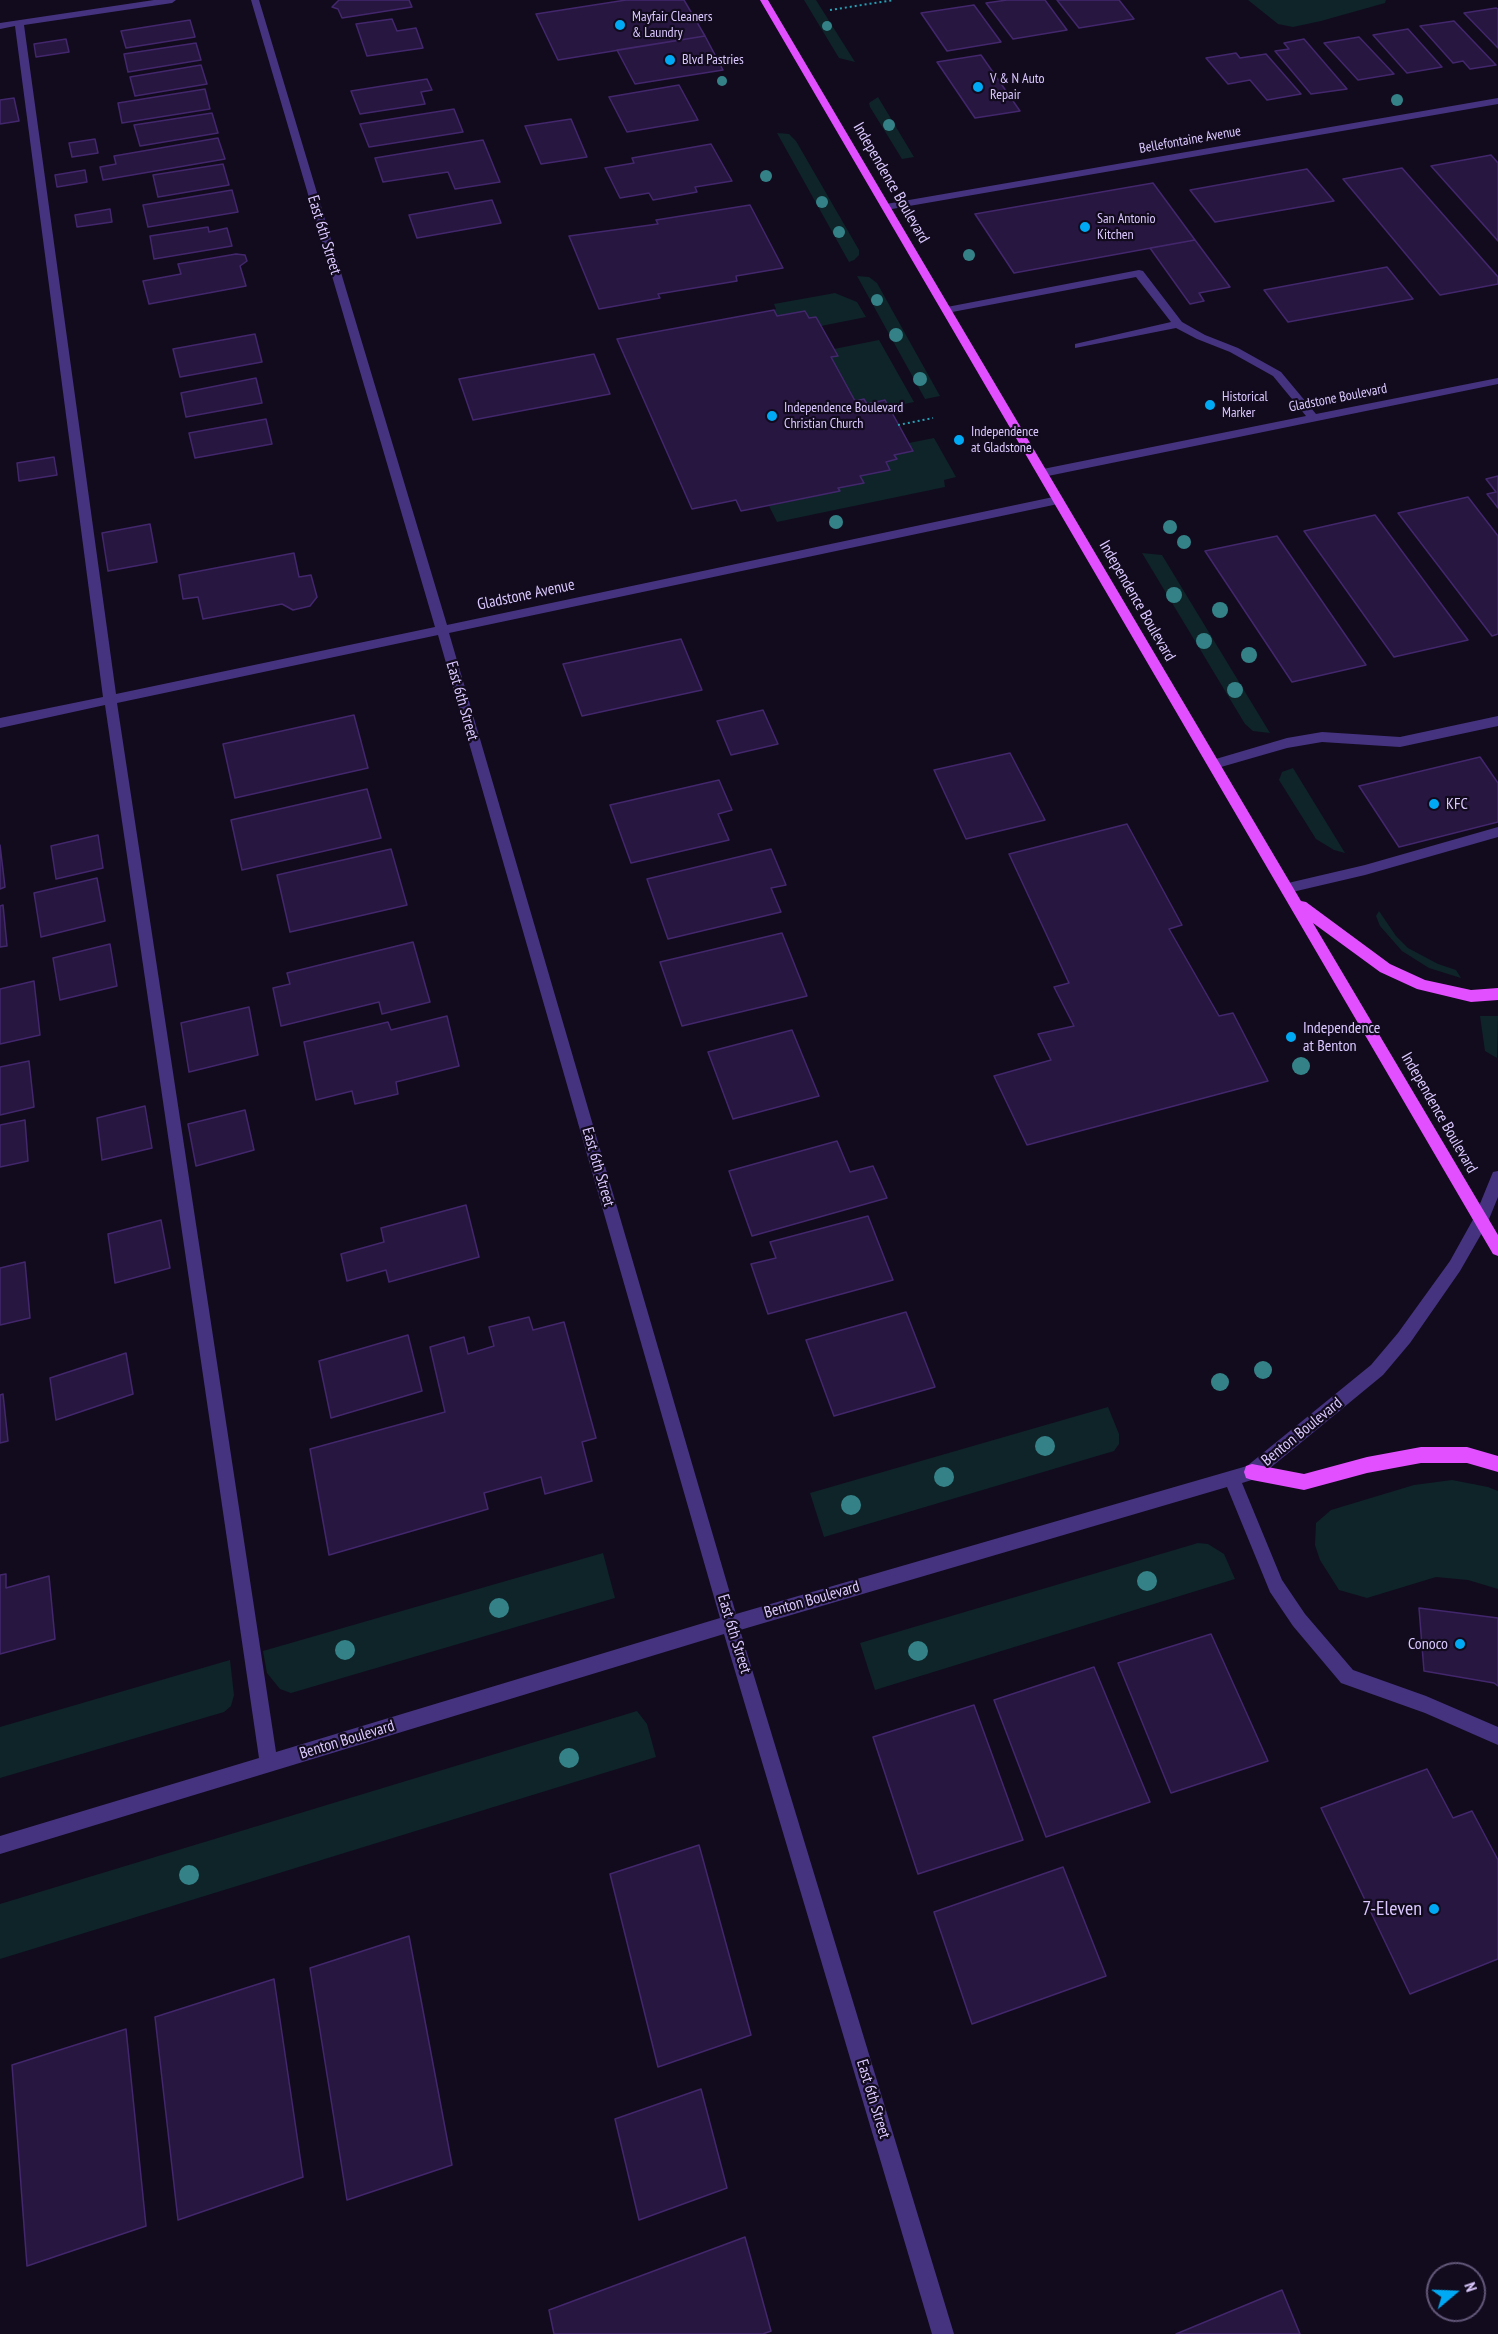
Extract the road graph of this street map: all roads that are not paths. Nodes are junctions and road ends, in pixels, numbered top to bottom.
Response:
1 (171, 0) edge
2 (255, 0) edge
3 (764, 0) edge
4 (19, 23) junction
5 (0, 26) edge
6 (1498, 101) edge
7 (886, 207) junction
8 (947, 310) junction
9 (1179, 324) junction
10 (1080, 346) dead end
11 (1498, 381) edge
12 (1313, 418) junction
13 (1043, 473) junction
14 (1058, 500) junction
15 (442, 629) junction
16 (110, 700) junction
17 (1498, 721) edge
18 (0, 723) edge
19 (1214, 764) junction
20 (1498, 832) edge
21 (1288, 888) junction
22 (1296, 903) junction
23 (1498, 994) edge
24 (1498, 1177) edge
25 (1482, 1220) junction
26 (1498, 1249) edge
27 (1498, 1464) edge
28 (1252, 1472) junction
29 (1232, 1478) junction
30 (730, 1624) junction
31 (1498, 1736) edge
32 (269, 1764) junction
33 (0, 1845) edge
34 (943, 2334) edge

1 - 4 street
2 - 15 street, East 6th Street
3 - 7 main road, Independence Boulevard
4 - 5 street
4 - 16 street
6 - 7 street, Bellefontaine Avenue
7 - 8 main road, Independence Boulevard
8 - 9 street
8 - 13 main road, Independence Boulevard
9 - 10 street
9 - 12 street
11 - 12 street, Gladstone Boulevard
12 - 13 street, Gladstone Boulevard
13 - 14 main road, Independence Boulevard
14 - 15 street, Gladstone Avenue
14 - 19 main road, Independence Boulevard
15 - 16 street, Gladstone Avenue
15 - 30 street, East 6th Street
16 - 18 street, Gladstone Avenue
16 - 32 street
17 - 19 street
19 - 21 main road, Independence Boulevard
20 - 21 street
21 - 22 main road, Independence Boulevard
22 - 23 main road
22 - 25 main road, Independence Boulevard
24 - 25 street, Benton Boulevard
25 - 26 main road, Independence Boulevard
25 - 28 street, Benton Boulevard
27 - 28 main road
28 - 29 street, Benton Boulevard
29 - 30 street, Benton Boulevard
29 - 31 street
30 - 32 street, Benton Boulevard
30 - 34 street, East 6th Street
32 - 33 street, Benton Boulevard

